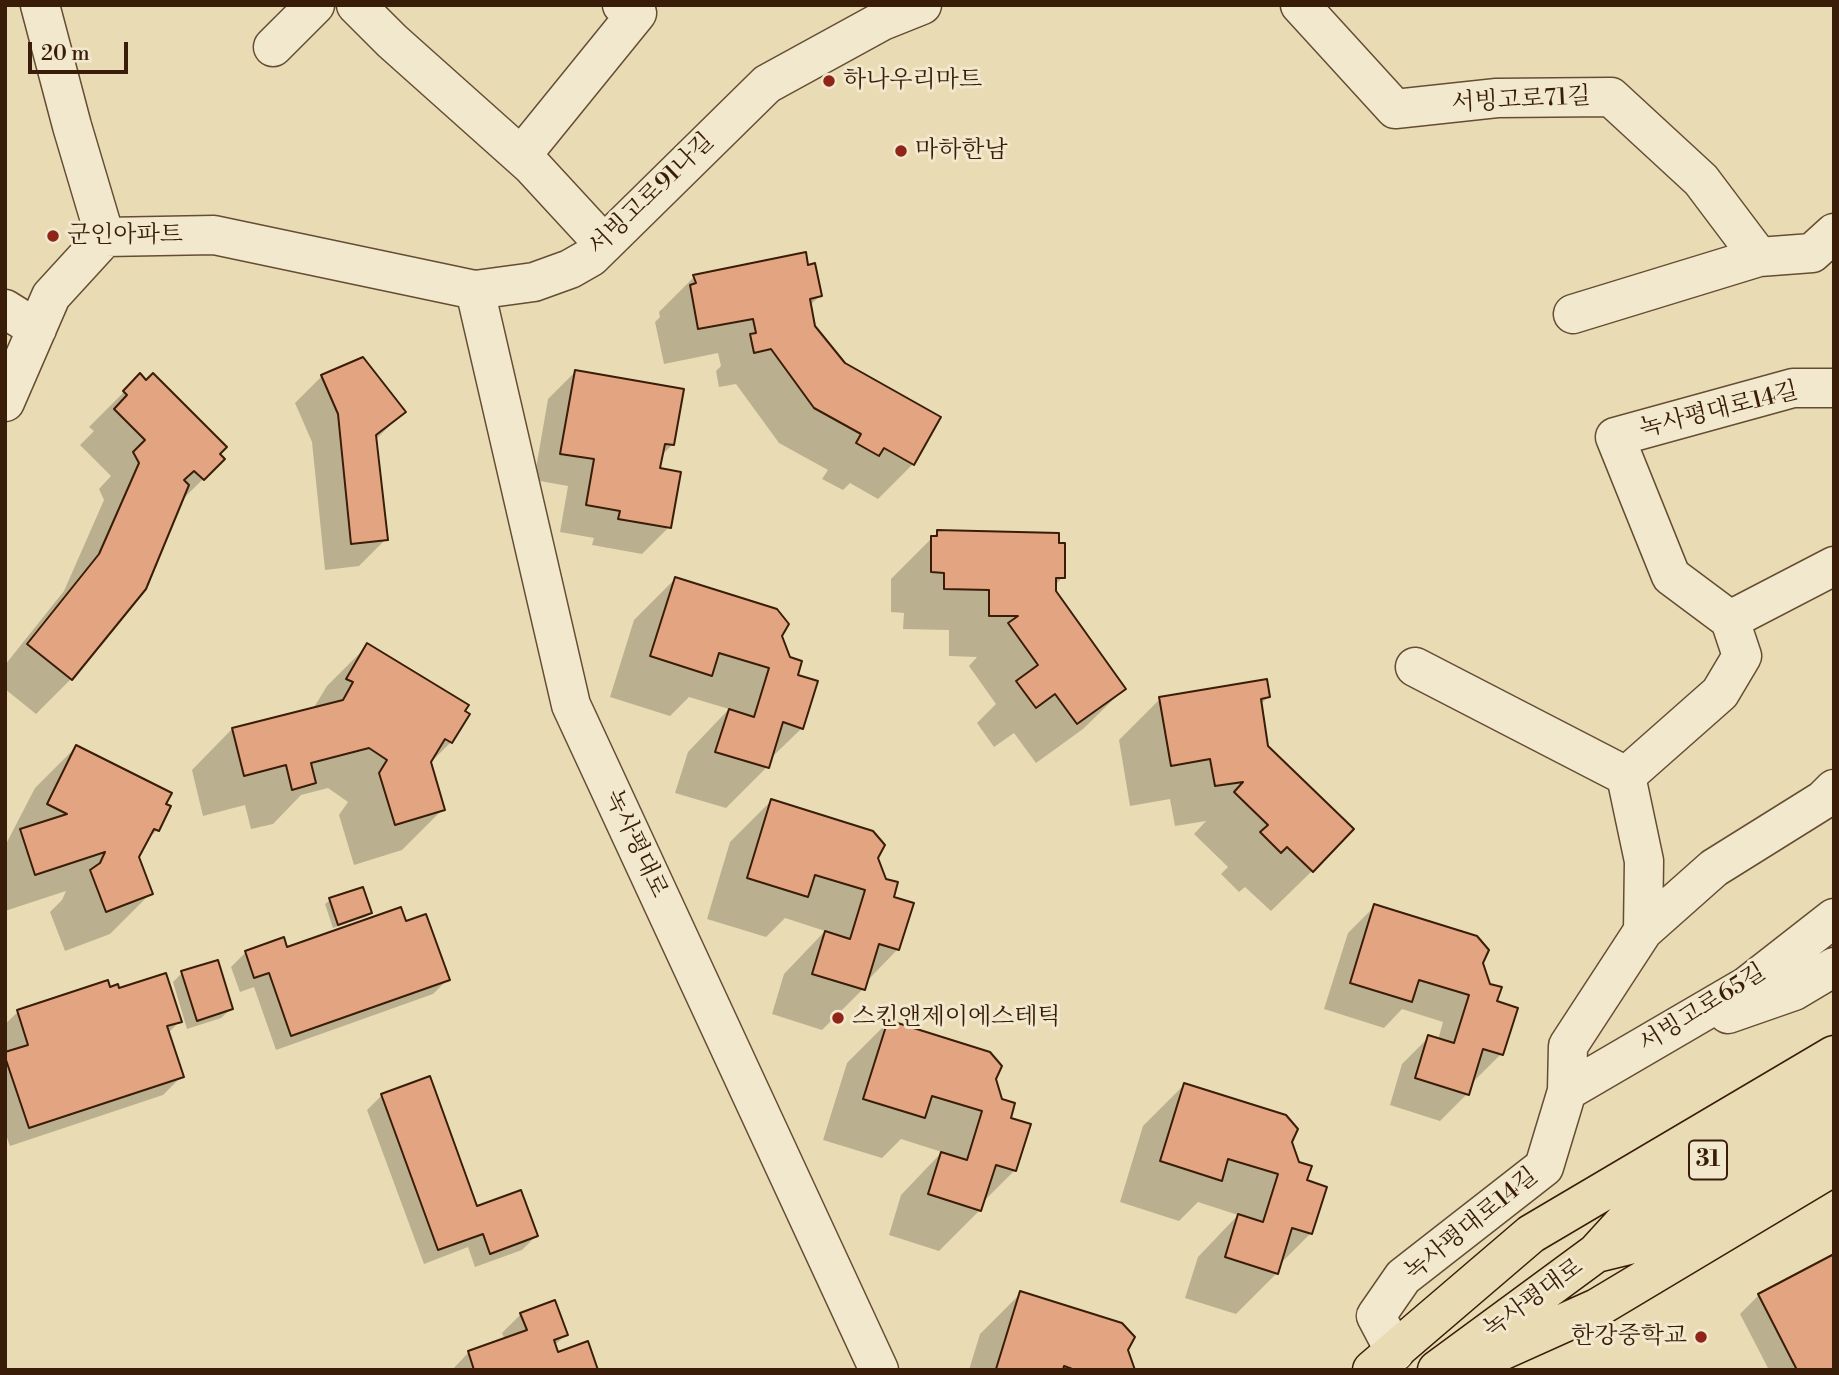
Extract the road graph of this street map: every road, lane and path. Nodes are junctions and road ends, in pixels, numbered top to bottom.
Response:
1 (40, 5) edge
2 (315, 5) edge
3 (356, 5) edge
4 (622, 5) edge
5 (922, 5) edge
6 (1300, 5) edge
7 (882, 13) edge
8 (273, 47) dead end
9 (521, 156) junction
10 (1834, 233) edge
11 (105, 237) junction
12 (603, 243) junction
13 (1759, 257) junction
14 (475, 290) junction
15 (5, 309) edge
16 (1573, 314) dead end
17 (37, 328) junction
18 (1834, 388) edge
19 (5, 402) edge
20 (1834, 566) edge
21 (1730, 620) junction
22 (1415, 667) dead end
23 (1626, 776) junction
24 (1834, 789) edge
25 (1834, 919) edge
26 (1643, 932) junction
27 (1834, 967) edge
28 (1834, 1055) edge
29 (1834, 1086) edge
30 (1574, 1087) junction
31 (1834, 1125) edge
32 (1834, 1166) edge
33 (1596, 1253) junction
34 (1383, 1361) edge
35 (879, 1370) edge
36 (1437, 1370) edge
37 (1459, 1370) edge

1 - 11 street
2 - 8 street
3 - 9 street
4 - 9 street
5 - 7 street, 서빙고로91나길
6 - 13 street, 서빙고로71길
7 - 12 street, 서빙고로91나길
9 - 12 street
10 - 13 street
11 - 14 street, 서빙고로91나길
11 - 17 street
12 - 14 street, 서빙고로91나길
13 - 16 street
14 - 35 street, 녹사평대로
15 - 17 street
17 - 19 street
18 - 21 street, 녹사평대로14길
20 - 21 street
21 - 23 street
22 - 23 street
23 - 26 street
24 - 26 street, 녹사평대로14길
25 - 30 street, 서빙고로65길
26 - 30 street, 녹사평대로14길
27 - 30 street
28 - 34 main road
29 - 33 main road, 녹사평대로 / 31
30 - 34 street, 녹사평대로14길
31 - 33 main road, 녹사평대로 / 31
32 - 37 main road
33 - 36 main road, 녹사평대로 / 31

